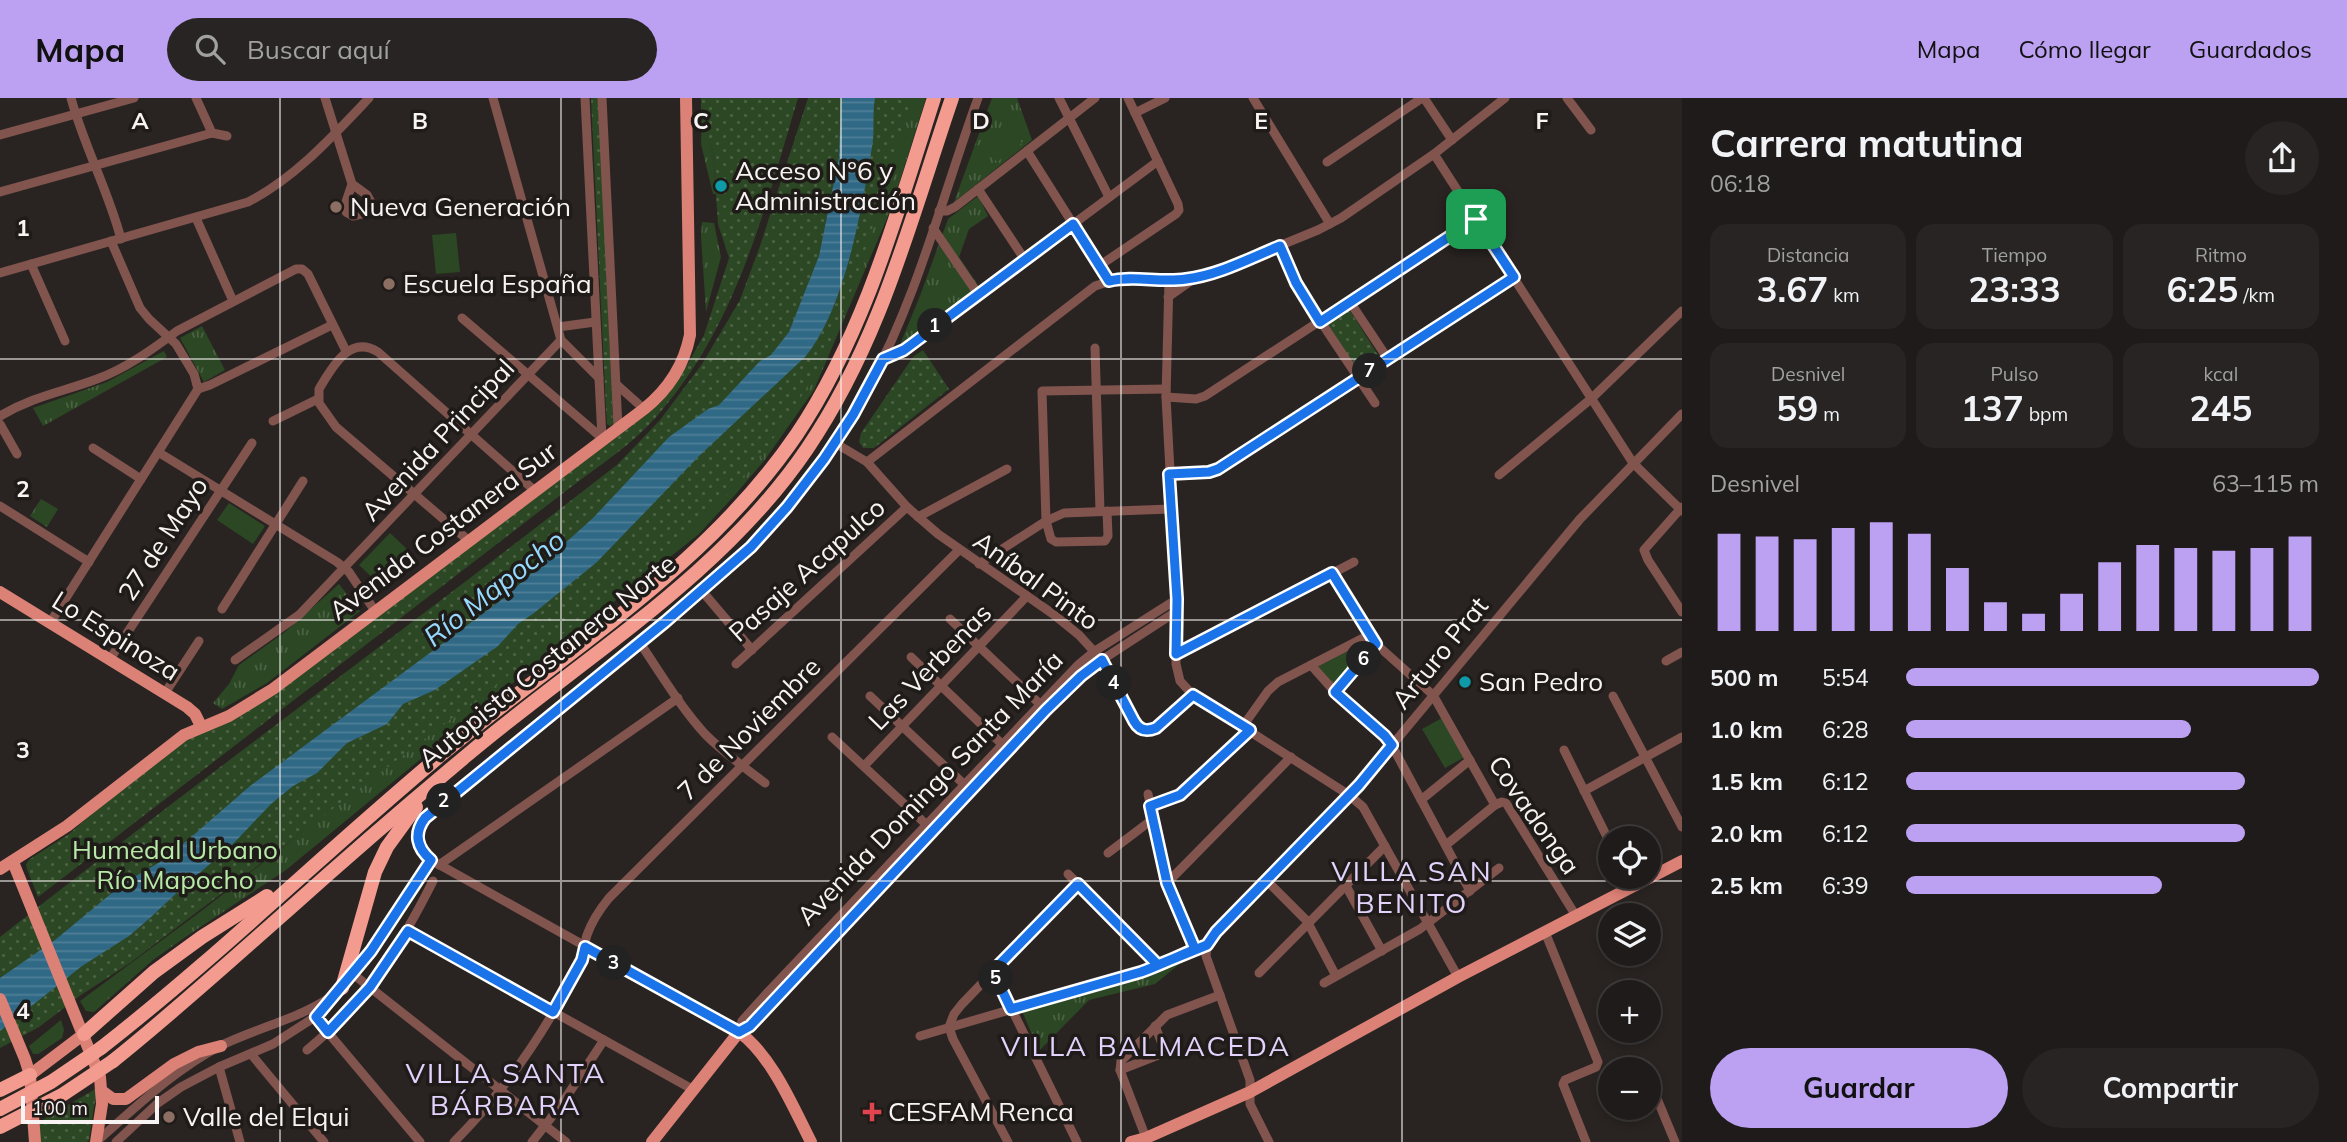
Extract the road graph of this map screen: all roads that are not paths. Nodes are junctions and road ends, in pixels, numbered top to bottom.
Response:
1 (71, 98) edge
2 (134, 98) edge
3 (196, 98) edge
4 (325, 98) edge
5 (369, 98) edge
6 (493, 98) edge
7 (585, 98) edge
8 (602, 98) edge
9 (686, 98) edge
10 (934, 98) edge
11 (952, 98) edge
12 (978, 98) edge
13 (1059, 98) edge
14 (1095, 98) edge
15 (1128, 98) edge
16 (1166, 98) edge
17 (1253, 98) edge
18 (1423, 98) edge
19 (1505, 98) edge
20 (1567, 98) edge
21 (1135, 113) junction
22 (75, 114) junction
23 (1069, 118) junction
24 (1591, 130) dead end
25 (212, 133) junction
26 (336, 134) junction
27 (0, 135) edge
28 (227, 136) dead end
29 (1452, 140) junction
30 (1027, 151) junction
31 (1434, 153) junction
32 (1158, 161) junction
33 (1326, 162) dead end
34 (96, 165) junction
35 (352, 184) dead end
36 (978, 189) junction
37 (0, 191) edge
38 (1109, 197) junction
39 (939, 211) junction
40 (196, 218) junction
41 (1476, 219) junction
42 (1073, 224) junction
43 (1330, 224) junction
44 (933, 228) junction
45 (116, 240) junction
46 (1280, 246) junction
47 (1025, 260) junction
48 (31, 264) junction
49 (1099, 266) junction
50 (0, 273) edge
51 (1514, 277) junction
52 (1196, 278) junction
53 (1169, 280) junction
54 (1109, 281) junction
55 (978, 294) junction
56 (1168, 297) junction
57 (233, 301) junction
58 (1350, 302) junction
59 (1682, 311) edge
60 (462, 318) dead end
61 (595, 322) junction
62 (1320, 322) junction
63 (332, 325) junction
64 (558, 327) junction
65 (170, 337) junction
66 (561, 340) junction
67 (65, 341) dead end
68 (1095, 348) dead end
69 (346, 351) junction
70 (883, 359) junction
71 (1388, 359) junction
72 (528, 375) junction
73 (599, 378) junction
74 (1358, 378) junction
75 (616, 384) junction
76 (198, 388) junction
77 (1097, 390) junction
78 (1166, 393) junction
79 (1591, 398) junction
80 (318, 399) junction
81 (1375, 403) dead end
82 (644, 409) junction
83 (1682, 414) edge
84 (0, 416) edge
85 (273, 421) dead end
86 (0, 424) edge
87 (618, 428) junction
88 (470, 435) junction
89 (602, 438) junction
90 (252, 443) dead end
91 (835, 443) junction
92 (93, 448) dead end
93 (158, 452) junction
94 (17, 454) dead end
95 (867, 462) junction
96 (1633, 463) junction
97 (1007, 469) dead end
98 (1169, 474) junction
99 (1499, 475) dead end
100 (141, 479) junction
101 (303, 481) dead end
102 (220, 490) junction
103 (534, 490) junction
104 (414, 494) junction
105 (0, 506) edge
106 (907, 507) junction
107 (1170, 509) junction
108 (1681, 509) edge
109 (1104, 511) junction
110 (918, 517) junction
111 (1046, 521) junction
112 (276, 524) junction
113 (468, 540) junction
114 (959, 550) junction
115 (89, 562) junction
116 (1354, 562) dead end
117 (979, 564) junction
118 (345, 569) junction
119 (1332, 573) junction
120 (702, 591) junction
121 (0, 592) edge
122 (1027, 596) junction
123 (1177, 599) junction
124 (222, 609) dead end
125 (375, 611) junction
126 (1177, 611) junction
127 (1682, 612) edge
128 (950, 619) dead end
129 (50, 623) junction
130 (1369, 635) junction
131 (199, 641) dead end
132 (640, 643) junction
133 (1376, 644) junction
134 (979, 646) junction
135 (752, 650) junction
136 (1095, 651) junction
137 (1682, 652) edge
138 (1176, 654) junction
139 (911, 657) dead end
140 (110, 659) junction
141 (235, 660) dead end
142 (1102, 660) junction
143 (1666, 661) dead end
144 (736, 664) dead end
145 (1311, 665) junction
146 (941, 686) junction
147 (1335, 692) junction
148 (165, 694) junction
149 (1193, 695) junction
150 (1433, 695) junction
151 (870, 696) dead end
152 (1613, 696) dead end
153 (678, 698) junction
154 (1043, 707) junction
155 (201, 726) junction
156 (902, 726) junction
157 (1247, 728) junction
158 (832, 737) dead end
159 (1682, 737) edge
160 (1392, 745) junction
161 (1005, 747) junction
162 (1563, 750) dead end
163 (1291, 757) junction
164 (1646, 757) junction
165 (1470, 760) junction
166 (742, 766) junction
167 (864, 766) junction
168 (447, 772) junction
169 (765, 783) dead end
170 (967, 787) junction
171 (1584, 792) junction
172 (1148, 794) dead end
173 (1349, 795) junction
174 (1421, 800) junction
175 (1495, 805) junction
176 (1150, 806) junction
177 (1153, 819) junction
178 (1601, 826) edge
179 (930, 827) junction
180 (1682, 827) edge
181 (1446, 845) junction
182 (1385, 846) junction
183 (1108, 853) dead end
184 (1682, 861) edge
185 (13, 862) junction
186 (435, 862) junction
187 (312, 866) junction
188 (1499, 868) dead end
189 (0, 869) edge
190 (1661, 869) edge
191 (1068, 874) dead end
192 (433, 881) dead end
193 (1267, 881) junction
194 (1167, 883) junction
195 (1078, 884) junction
196 (1346, 886) junction
197 (1618, 889) edge
198 (1470, 891) junction
199 (1576, 916) junction
200 (1309, 923) junction
201 (1428, 923) junction
202 (408, 931) junction
203 (1545, 932) junction
204 (1207, 945) junction
205 (585, 947) junction
206 (1195, 949) junction
207 (1381, 951) junction
208 (1158, 965) junction
209 (993, 971) junction
210 (1259, 973) dead end
211 (353, 974) junction
212 (1336, 976) junction
213 (1458, 977) junction
214 (1324, 982) dead end
215 (370, 987) junction
216 (340, 989) junction
217 (1220, 995) junction
218 (0, 999) edge
219 (1011, 1009) junction
220 (553, 1012) junction
221 (316, 1017) junction
222 (1155, 1026) junction
223 (81, 1027) junction
224 (949, 1027) junction
225 (328, 1032) junction
226 (739, 1032) junction
227 (920, 1036) dead end
228 (604, 1040) junction
229 (221, 1046) junction
230 (307, 1050) dead end
231 (251, 1054) junction
232 (219, 1067) junction
233 (1121, 1070) junction
234 (30, 1075) junction
235 (692, 1089) junction
236 (0, 1090) edge
237 (102, 1091) junction
238 (501, 1091) junction
239 (1250, 1092) junction
240 (1661, 1108) edge
241 (0, 1109) edge
242 (545, 1126) junction
243 (0, 1127) edge
244 (1146, 1138) junction
245 (35, 1142) edge
246 (96, 1142) edge
247 (116, 1142) edge
248 (240, 1142) edge
249 (324, 1142) edge
250 (420, 1142) edge
251 (454, 1142) edge
252 (532, 1142) edge
253 (566, 1142) edge
254 (652, 1142) edge
255 (811, 1142) edge
256 (1008, 1142) edge
257 (1077, 1142) edge
258 (1130, 1142) edge
259 (1269, 1142) edge
260 (1586, 1142) edge
261 (1675, 1142) edge

1 - 22 street
2 - 22 street
3 - 25 street
4 - 26 street
5 - 26 street
6 - 64 street
7 - 61 street
8 - 75 street
9 - 82 main road, Avenida Costanera Sur
10 - 187 highway, Autopista Costanera Norte
11 - 168 highway, Autopista Costanera Norte
12 - 39 street
13 - 23 street
14 - 23 street
15 - 21 street
16 - 21 street
17 - 43 street
18 - 29 street
18 - 33 street
19 - 29 street
20 - 24 street
21 - 32 street
22 - 27 street
22 - 34 street
23 - 30 street
23 - 38 street
25 - 28 street
25 - 34 street
26 - 35 street
26 - 40 street
29 - 31 street
30 - 36 street
30 - 42 street
31 - 41 street
31 - 43 street
32 - 38 street
32 - 49 street
34 - 37 street
34 - 45 street
36 - 39 street
36 - 47 street
38 - 42 street
39 - 44 street
40 - 45 street
40 - 57 street
41 - 51 street
41 - 58 street
42 - 47 street
42 - 49 street
43 - 46 street
44 - 55 street
44 - 70 street
45 - 48 street
45 - 65 street
46 - 52 street
46 - 62 street
47 - 55 street
48 - 50 street
48 - 67 street
49 - 54 street
51 - 71 street
51 - 79 street
52 - 53 street
52 - 56 street
53 - 54 street
53 - 56 street
54 - 95 street
55 - 70 street
56 - 78 street
57 - 63 street
57 - 65 street
58 - 62 street
58 - 71 street
59 - 79 street
60 - 72 street
61 - 64 street
61 - 73 street
62 - 74 street
62 - 78 street
63 - 69 street
63 - 76 street
64 - 66 street
65 - 76 street
65 - 84 street
66 - 72 street, Avenida Principal
66 - 73 street
68 - 77 street
69 - 80 street
69 - 88 street
70 - 91 street
71 - 74 street
72 - 88 street, Avenida Principal
72 - 89 street
73 - 89 street
74 - 81 street
74 - 98 street
75 - 82 street
75 - 87 street
76 - 93 street
77 - 78 street
77 - 109 street
77 - 111 street
78 - 98 street
79 - 96 street
79 - 99 street
80 - 85 street
80 - 104 street
82 - 87 main road, Avenida Costanera Sur
83 - 96 street, Arturo Prat
86 - 94 street
87 - 89 main road, Avenida Costanera Sur
88 - 103 street
88 - 104 street, Avenida Principal
89 - 103 main road, Avenida Costanera Sur
90 - 102 street, 27 de Mayo
91 - 95 street, Aníbal Pinto
91 - 120 street
92 - 100 street
93 - 100 street
93 - 102 street
95 - 106 street, Aníbal Pinto
96 - 108 street
96 - 150 street, Arturo Prat
97 - 110 street
98 - 107 street
100 - 115 street
101 - 112 street
102 - 112 street
102 - 140 street, 27 de Mayo
103 - 113 main road, Avenida Costanera Sur
104 - 113 street
104 - 118 street, Avenida Principal
105 - 115 street
106 - 110 street, Aníbal Pinto
106 - 135 street, Pasaje Acapulco
107 - 109 street
107 - 123 street
108 - 127 street
109 - 111 street
109 - 111 street
110 - 114 street, Aníbal Pinto
111 - 117 street
112 - 118 street
112 - 124 street
113 - 125 main road, Avenida Costanera Sur
114 - 117 street, Aníbal Pinto
114 - 166 street, 7 de Noviembre
115 - 129 street
116 - 119 street
117 - 122 street, Aníbal Pinto
118 - 125 street
118 - 141 street, Avenida Principal
119 - 130 street, Covadonga
119 - 138 street
120 - 132 street
120 - 135 street
121 - 129 main road, Lo Espinoza
122 - 134 street, Las Verbenas
122 - 136 street, Aníbal Pinto
123 - 126 street
123 - 136 street, Avenida Domingo Santa María
125 - 155 main road, Avenida Costanera Sur
126 - 138 street
126 - 142 street, Avenida Domingo Santa María
128 - 134 street
129 - 140 main road, Lo Espinoza
130 - 133 street, Covadonga
130 - 145 street
131 - 148 street
132 - 153 street
132 - 186 street
133 - 147 street
133 - 150 street, Covadonga
134 - 146 street, Las Verbenas
134 - 154 street
135 - 144 street, Pasaje Acapulco
136 - 142 street, Aníbal Pinto
136 - 154 street, Avenida Domingo Santa María
137 - 143 street
138 - 149 street
139 - 146 street
140 - 148 main road, Lo Espinoza
142 - 149 street, Aníbal Pinto
142 - 154 street, Avenida Domingo Santa María
145 - 147 street
145 - 157 street
146 - 156 street, Las Verbenas
146 - 161 street
147 - 160 street
148 - 155 main road, Lo Espinoza
149 - 157 street
150 - 160 street, Arturo Prat
150 - 165 street, Covadonga
151 - 156 street
152 - 164 street
153 - 166 street
153 - 186 street
154 - 161 street, Avenida Domingo Santa María
155 - 185 main road, Avenida Costanera Sur
156 - 167 street, Las Verbenas
156 - 170 street
157 - 163 street
157 - 176 street
158 - 167 street
159 - 164 street
160 - 173 street, Arturo Prat
160 - 174 street
161 - 170 street, Avenida Domingo Santa María
162 - 171 street
163 - 173 street
163 - 194 street
164 - 171 street
164 - 180 street
165 - 174 street
165 - 175 street, Covadonga
166 - 169 street
166 - 205 street, 7 de Noviembre
167 - 179 street
168 - 216 highway
168 - 243 highway, Autopista Costanera Norte, bridge
170 - 179 street, Avenida Domingo Santa María
171 - 178 street
172 - 176 street
173 - 182 street
173 - 193 street, Arturo Prat
174 - 181 street
175 - 181 street
175 - 199 street, Covadonga
176 - 177 street
177 - 183 street
177 - 194 street
179 - 226 street, Avenida Domingo Santa María
181 - 198 street
182 - 196 street
182 - 201 street
184 - 190 main road
185 - 189 main road, Avenida Costanera Sur
185 - 223 main road
186 - 205 street
186 - 211 street
187 - 223 highway
187 - 241 highway, Autopista Costanera Norte, bridge
188 - 198 street
191 - 195 street
192 - 202 street
193 - 200 street
193 - 204 street, Arturo Prat
194 - 206 street
195 - 208 street
195 - 209 street
196 - 200 street
196 - 207 street
197 - 199 main road
198 - 201 street
199 - 203 main road
200 - 210 street
200 - 212 street
201 - 207 street
201 - 213 street
202 - 215 street
202 - 220 street
203 - 213 main road
203 - 260 street
204 - 206 street
204 - 217 street
205 - 220 street, 7 de Noviembre
205 - 226 street
206 - 208 street
207 - 212 street
208 - 219 street
209 - 219 street
209 - 224 street
211 - 215 street
211 - 216 street
212 - 214 street
213 - 239 main road
215 - 225 street
215 - 238 street
216 - 221 street
216 - 229 street
217 - 222 street
217 - 239 street
218 - 234 main road
219 - 224 street
219 - 257 street
220 - 228 street
220 - 238 street, 7 de Noviembre
221 - 225 street
221 - 231 street
222 - 233 street
222 - 233 street
223 - 234 main road
223 - 237 main road
224 - 227 street
224 - 256 street
225 - 230 street
225 - 250 street
226 - 235 main road, Avenida Domingo Santa María
226 - 255 main road
228 - 235 street
228 - 242 street
229 - 237 main road
229 - 246 street
231 - 232 street
231 - 249 street
232 - 247 street
232 - 248 street
233 - 244 street
234 - 236 highway
234 - 245 main road
235 - 254 main road, Avenida Domingo Santa María
237 - 246 main road
238 - 242 street
238 - 251 street, 7 de Noviembre
239 - 244 main road
239 - 259 street
240 - 261 street
242 - 252 street
242 - 253 street
244 - 258 main road

